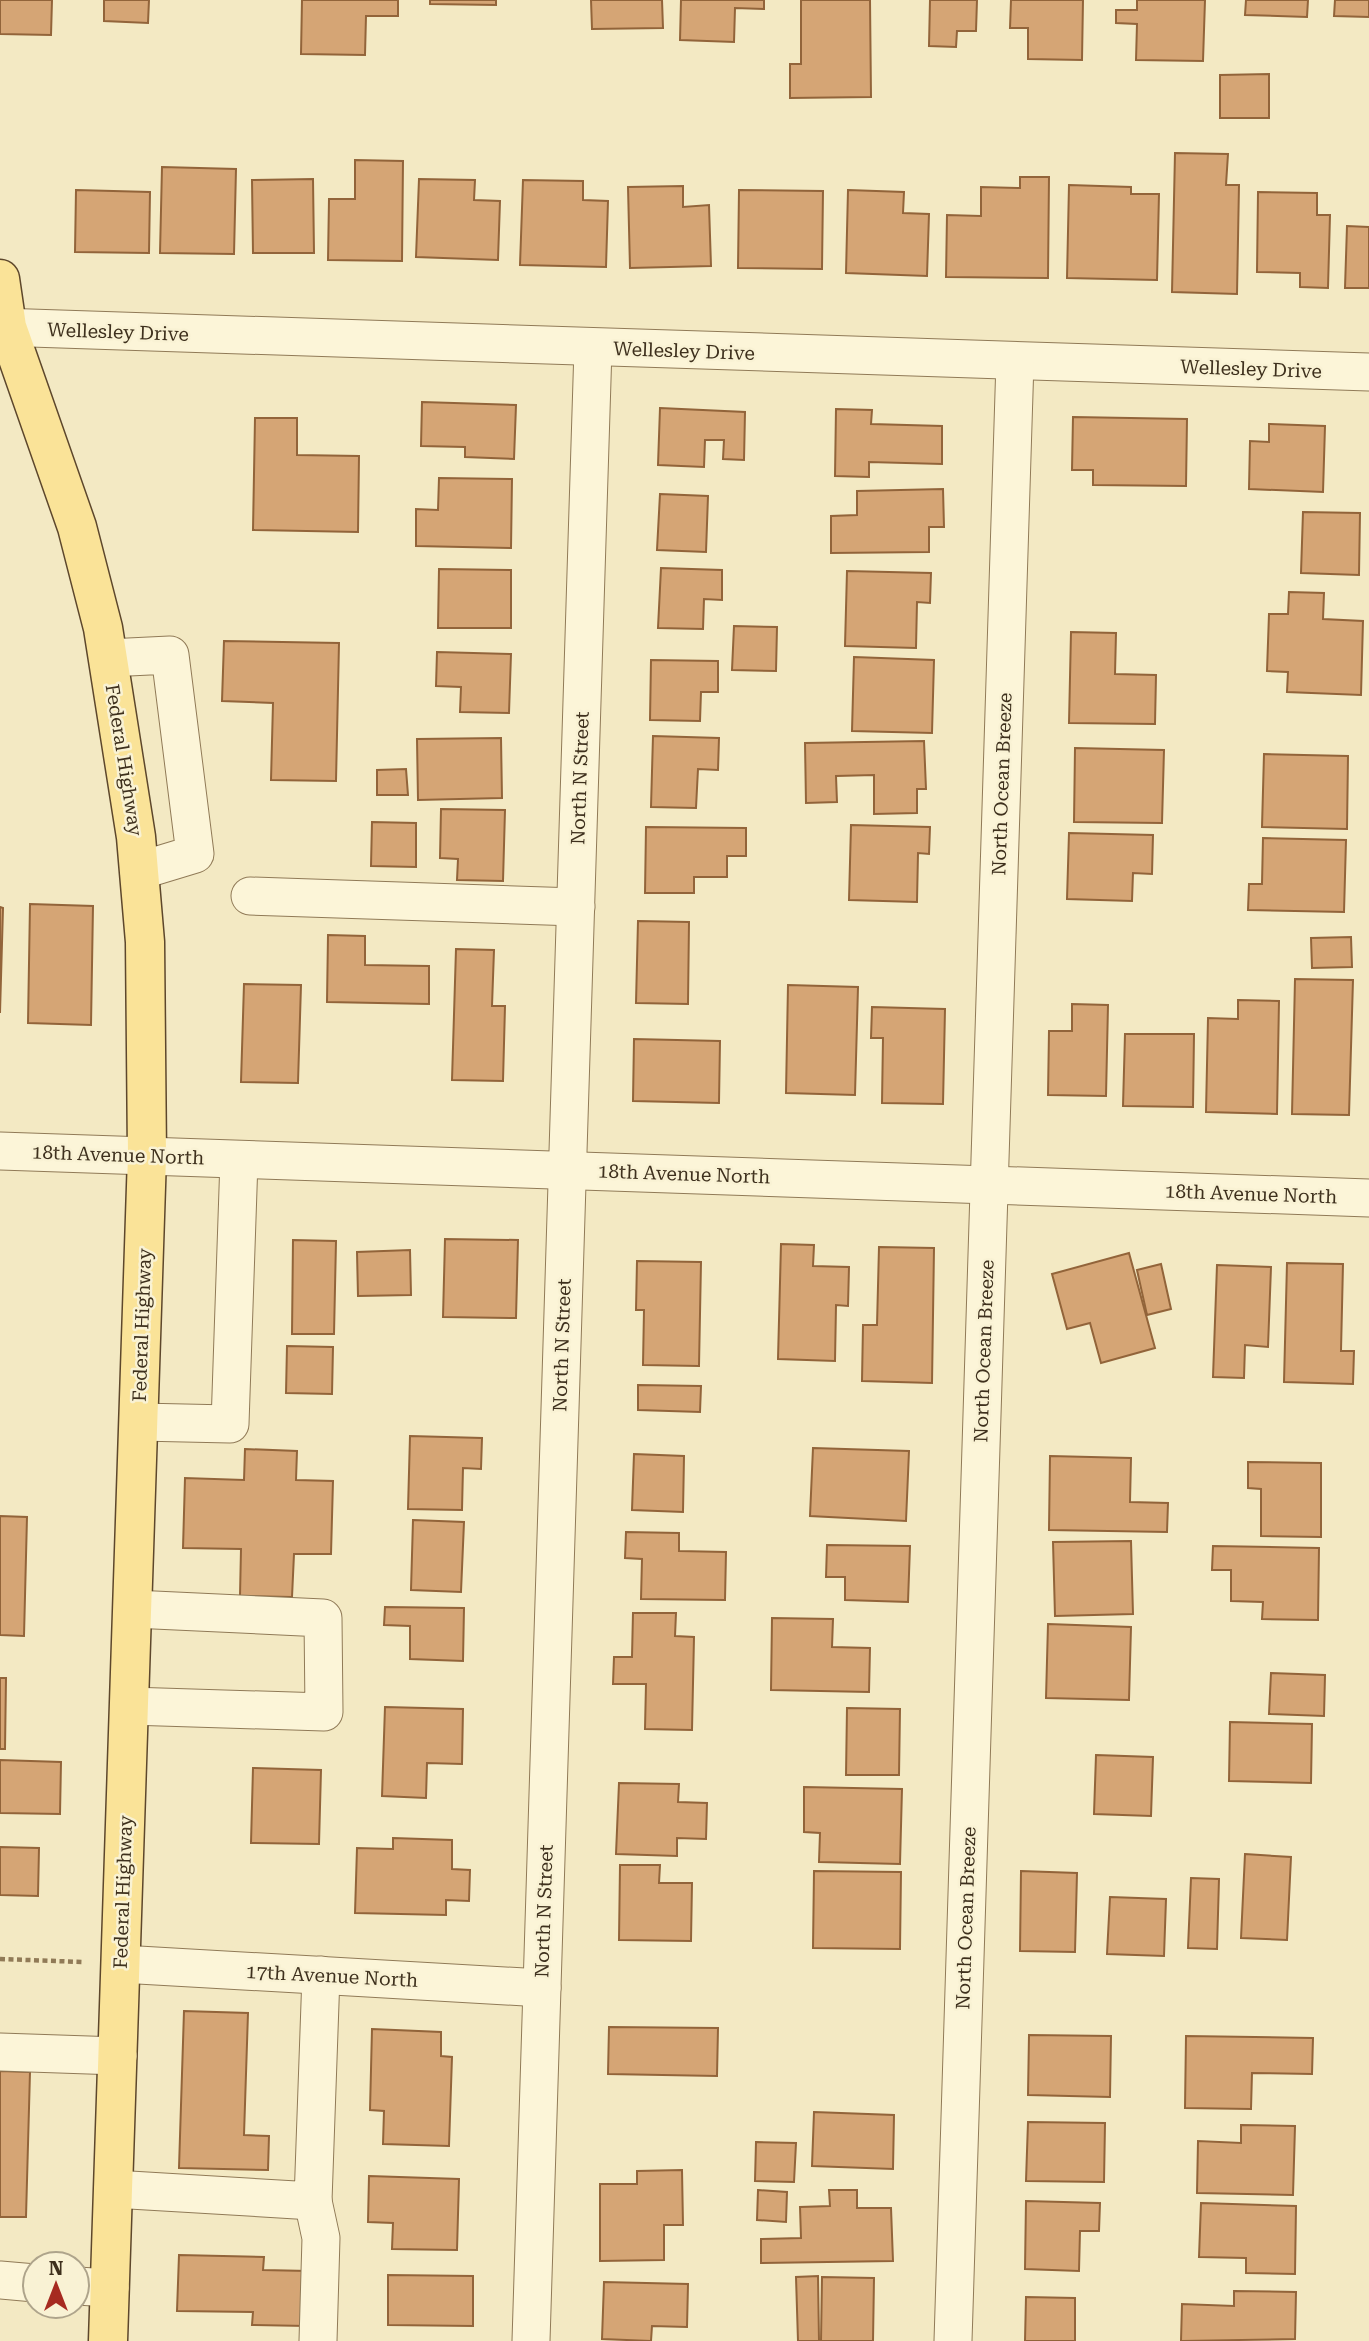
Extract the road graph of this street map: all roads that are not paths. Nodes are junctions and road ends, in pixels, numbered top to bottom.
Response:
1 (0, 279) edge
2 (3, 323) edge
3 (593, 348) junction
4 (1015, 361) junction
5 (1369, 372) edge
6 (108, 658) junction
7 (139, 871) junction
8 (250, 896) dead end
9 (576, 907) junction
10 (0, 1151) edge
11 (147, 1156) junction
12 (239, 1160) junction
13 (568, 1171) junction
14 (989, 1185) junction
15 (1369, 1198) edge
16 (139, 1422) junction
17 (133, 1609) junction
18 (129, 1706) junction
19 (121, 1964) junction
20 (321, 1975) junction
21 (542, 1988) junction
22 (0, 2052) edge
23 (118, 2056) junction
24 (113, 2189) junction
25 (313, 2201) junction
26 (0, 2280) edge
27 (21, 2282) edge
28 (94, 2287) edge
29 (108, 2341) edge
30 (318, 2341) edge
31 (531, 2341) edge
32 (953, 2341) edge

1 - 2 main road, Federal Highway
2 - 3 street, Wellesley Drive
2 - 6 main road, Federal Highway
3 - 4 street, Wellesley Drive
3 - 9 street, North N Street
4 - 5 street, Wellesley Drive
4 - 14 street, North Ocean Breeze
6 - 7 main road, Federal Highway
6 - 7 street
7 - 11 main road, Federal Highway
8 - 9 street
9 - 13 street, North N Street
10 - 11 street, 18th Avenue North
11 - 12 street, 18th Avenue North
11 - 16 main road, Federal Highway
12 - 13 street, 18th Avenue North
12 - 16 street
13 - 14 street, 18th Avenue North
13 - 21 street, North N Street
14 - 15 street, 18th Avenue North
14 - 32 street, North Ocean Breeze
16 - 17 main road, Federal Highway
17 - 18 main road, Federal Highway
17 - 18 street
18 - 19 main road, Federal Highway
19 - 20 street, 17th Avenue North
19 - 23 main road, Federal Highway
20 - 21 street, 17th Avenue North
20 - 25 street
21 - 31 street, North N Street
22 - 23 street
23 - 24 main road, Federal Highway
24 - 25 street
24 - 28 main road, Federal Highway
25 - 30 street
26 - 27 street
28 - 29 main road, Federal Highway

